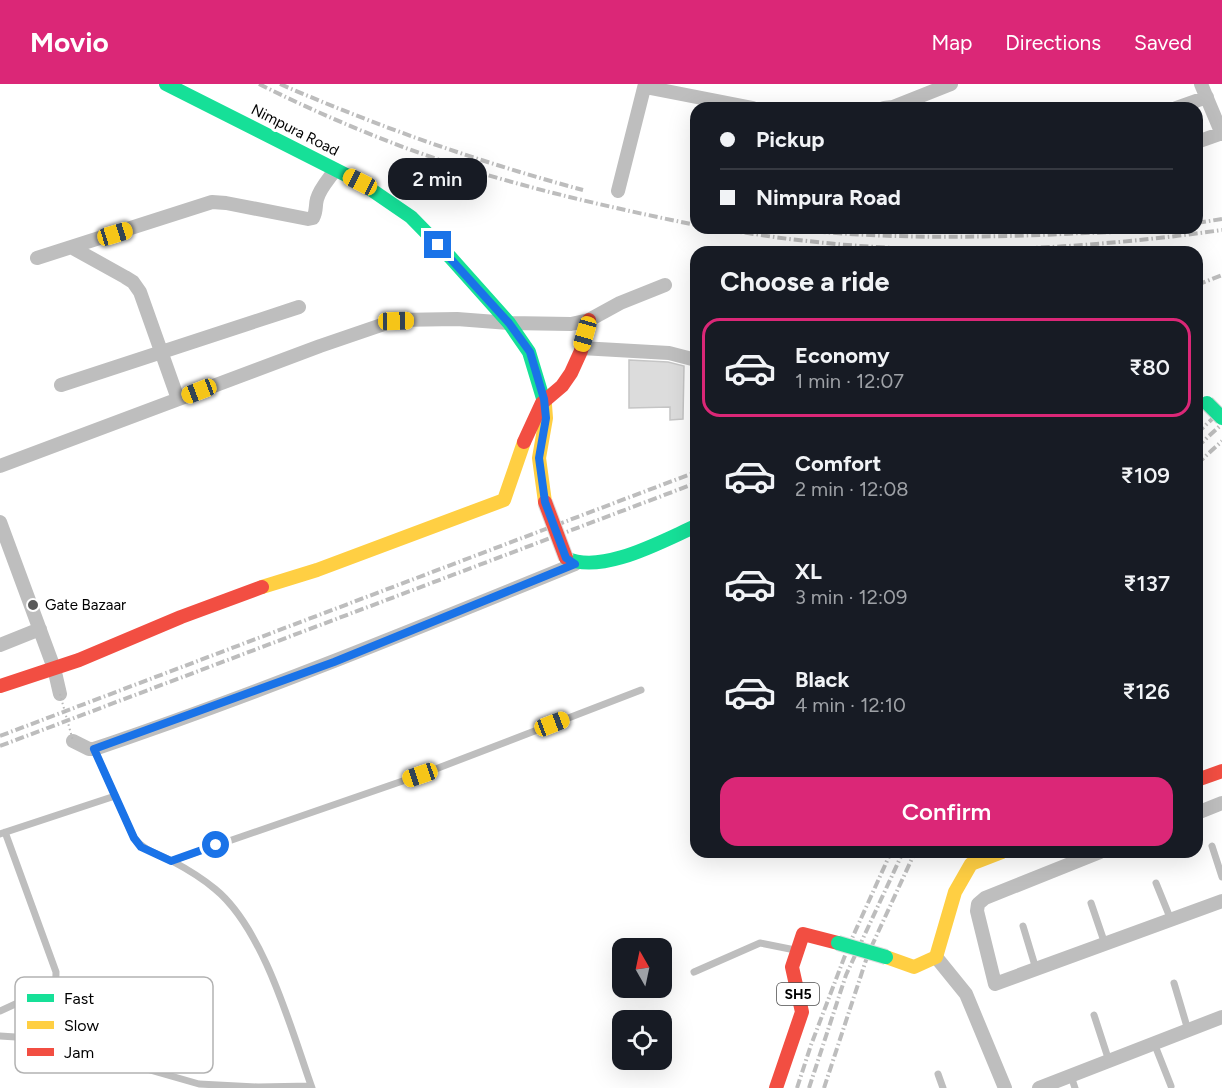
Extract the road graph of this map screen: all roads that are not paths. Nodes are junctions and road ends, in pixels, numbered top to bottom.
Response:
1 (166, 84) edge
2 (951, 84) edge
3 (645, 86) edge
4 (935, 87) edge
5 (1204, 91) edge
6 (724, 102) edge
7 (904, 102) edge
8 (1186, 102) edge
9 (1222, 134) edge
10 (1203, 140) edge
11 (335, 170) junction
12 (618, 191) dead end
13 (71, 247) junction
14 (37, 258) dead end
15 (665, 285) dead end
16 (299, 307) dead end
17 (589, 320) junction
18 (509, 323) junction
19 (581, 348) junction
20 (162, 353) junction
21 (690, 358) edge
22 (61, 385) dead end
23 (178, 399) junction
24 (544, 399) junction
25 (1203, 399) edge
26 (1222, 418) edge
27 (0, 466) edge
28 (0, 522) edge
29 (690, 528) edge
30 (5, 549) edge
31 (570, 561) junction
32 (40, 629) junction
33 (0, 645) edge
34 (54, 668) junction
35 (0, 686) edge
36 (641, 690) dead end
37 (60, 694) road end
38 (73, 741) road end
39 (94, 749) junction
40 (1222, 771) edge
41 (1203, 778) edge
42 (115, 796) junction
43 (1222, 803) edge
44 (1203, 811) edge
45 (3, 833) edge
46 (1212, 846) dead end
47 (986, 858) edge
48 (1085, 858) edge
49 (171, 861) junction
50 (1222, 877) edge
51 (1156, 884) dead end
52 (1222, 901) edge
53 (1091, 903) dead end
54 (1171, 920) junction
55 (1023, 926) dead end
56 (1105, 944) junction
57 (797, 951) junction
58 (936, 957) junction
59 (1035, 969) junction
60 (694, 972) dead end
61 (56, 977) edge
62 (1174, 983) dead end
63 (15, 1005) edge
64 (0, 1011) edge
65 (1094, 1015) dead end
66 (1222, 1017) edge
67 (1188, 1030) junction
68 (0, 1036) edge
69 (15, 1037) edge
70 (1154, 1043) junction
71 (1109, 1061) junction
72 (160, 1073) edge
73 (938, 1074) dead end
74 (1073, 1082) edge
75 (1171, 1086) dead end
76 (312, 1087) edge
77 (776, 1088) edge
78 (943, 1088) edge
79 (1005, 1088) edge
80 (1039, 1088) edge

1 - 11 main road, Nimpura Road
2 - 4 street
3 - 6 street
3 - 12 street
4 - 7 street
5 - 8 street
5 - 9 street
9 - 10 street
11 - 13 street
11 - 18 main road, Nimpura Road
13 - 14 street
13 - 20 street
15 - 17 street
16 - 20 street
17 - 18 street
17 - 19 main road
18 - 23 street
18 - 24 main road, Nimpura Road
19 - 21 street
19 - 24 main road
20 - 22 street
20 - 23 street
23 - 27 street
24 - 31 main road, Nimpura Road, bridge
24 - 34 main road
25 - 26 main road, bridge
28 - 30 street
29 - 31 main road
30 - 32 street
31 - 39 street
32 - 33 street
32 - 34 street
34 - 35 main road
34 - 37 street
36 - 49 lane
38 - 39 street
39 - 42 lane
40 - 41 main road
42 - 45 lane
42 - 49 lane
43 - 44 street
45 - 61 lane
46 - 50 lane
47 - 58 main road
48 - 59 street
49 - 76 lane
51 - 54 lane
52 - 54 street
53 - 56 lane
54 - 56 street
55 - 59 lane
56 - 59 street
57 - 58 main road, bridge
57 - 60 lane
57 - 77 main road, SH5
58 - 79 street
62 - 67 lane
63 - 64 lane
65 - 71 lane
66 - 67 street
67 - 70 street
68 - 69 lane
70 - 71 street
70 - 75 lane
71 - 74 street
72 - 76 lane
73 - 78 lane
74 - 80 street

